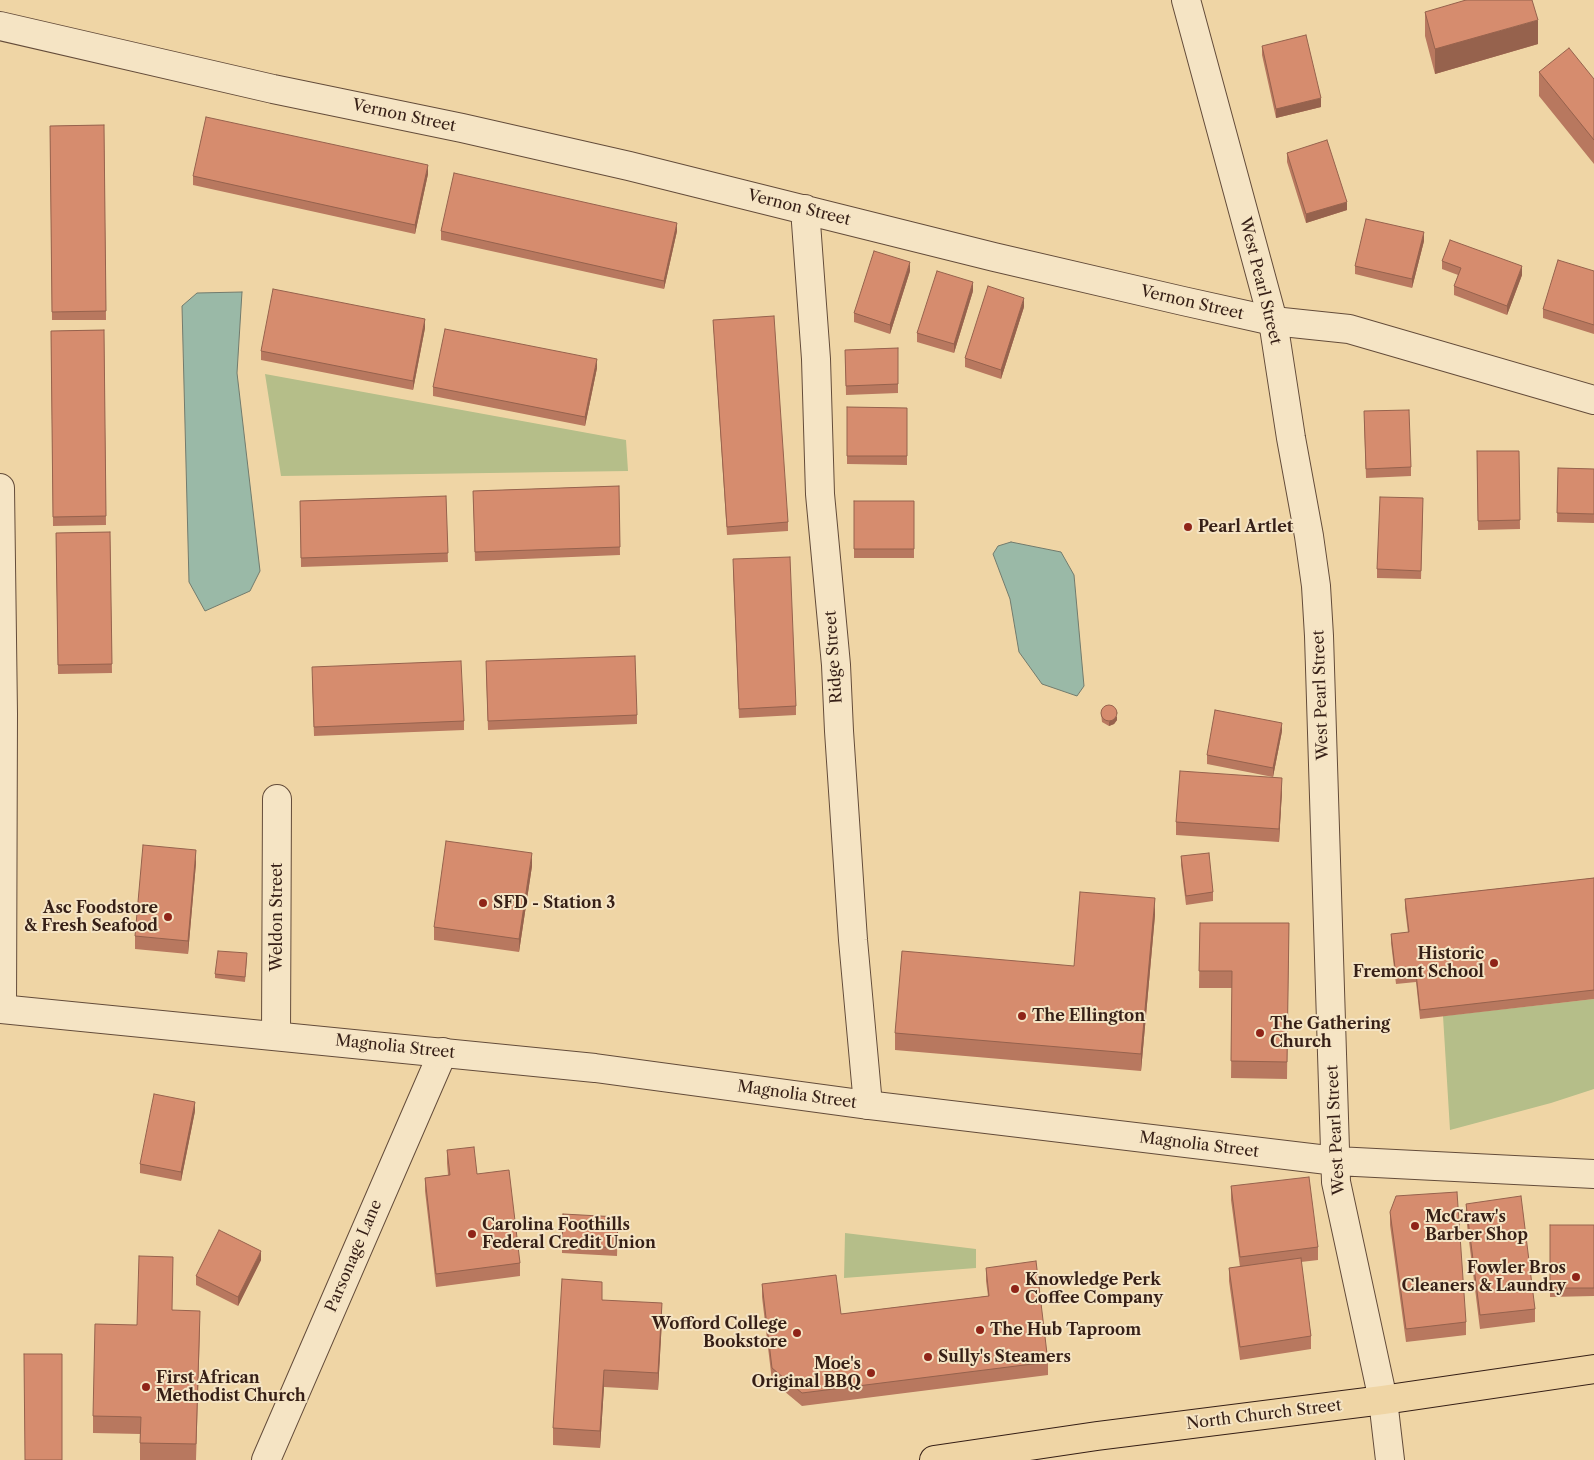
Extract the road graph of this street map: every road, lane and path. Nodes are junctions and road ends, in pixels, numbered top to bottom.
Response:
1 (1186, 0) edge
2 (0, 26) edge
3 (805, 209) junction
4 (1273, 321) junction
5 (1594, 400) edge
6 (0, 488) edge
7 (277, 799) dead end
8 (1, 1009) edge
9 (276, 1035) junction
10 (443, 1052) junction
11 (868, 1105) junction
12 (1336, 1161) junction
13 (1594, 1173) edge
14 (1594, 1369) edge
15 (1383, 1400) junction
16 (266, 1460) edge
17 (934, 1460) edge
18 (1390, 1460) edge

1 - 4 street, West Pearl Street
2 - 3 street, Vernon Street
3 - 4 street, Vernon Street
3 - 11 street, Ridge Street
4 - 5 street, Vernon Street
4 - 12 street, West Pearl Street
6 - 8 street
7 - 9 street, Weldon Street
8 - 9 street, Magnolia Street
9 - 10 street, Magnolia Street
10 - 11 street, Magnolia Street
10 - 16 street, Parsonage Lane
11 - 12 street, Magnolia Street
12 - 13 street, Magnolia Street
12 - 15 street, West Pearl Street
14 - 15 main road, North Church Street
15 - 17 main road, North Church Street
15 - 18 street, West Pearl Street

